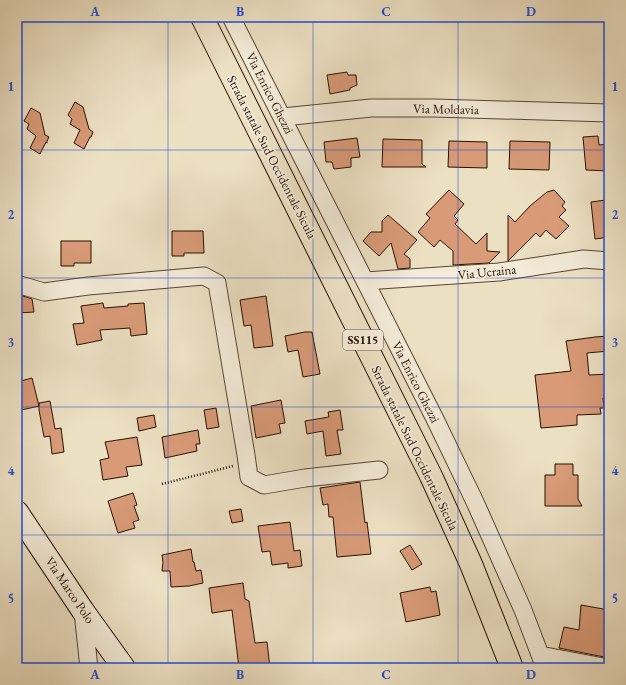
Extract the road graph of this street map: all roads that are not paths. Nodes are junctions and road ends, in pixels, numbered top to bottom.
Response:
1 (202, 17) edge
2 (231, 17) edge
3 (609, 113) edge
4 (283, 117) junction
5 (609, 261) edge
6 (365, 281) junction
7 (17, 284) edge
8 (379, 470) dead end
9 (17, 512) edge
10 (83, 611) junction
11 (542, 662) edge
12 (89, 668) edge
13 (124, 668) edge
14 (512, 668) edge
15 (608, 668) edge

1 - 14 main road, Strada statale Sud Occidentale Sicula / SS115
2 - 4 street, Via Enrico Ghezzi
3 - 4 street, Via Moldavia
4 - 6 street, Via Enrico Ghezzi
5 - 6 street, Via Ucraina
6 - 11 street, Via Enrico Ghezzi
7 - 8 street
9 - 10 street, Via Marco Polo
10 - 12 street
10 - 13 street, Via Marco Polo
11 - 15 street

